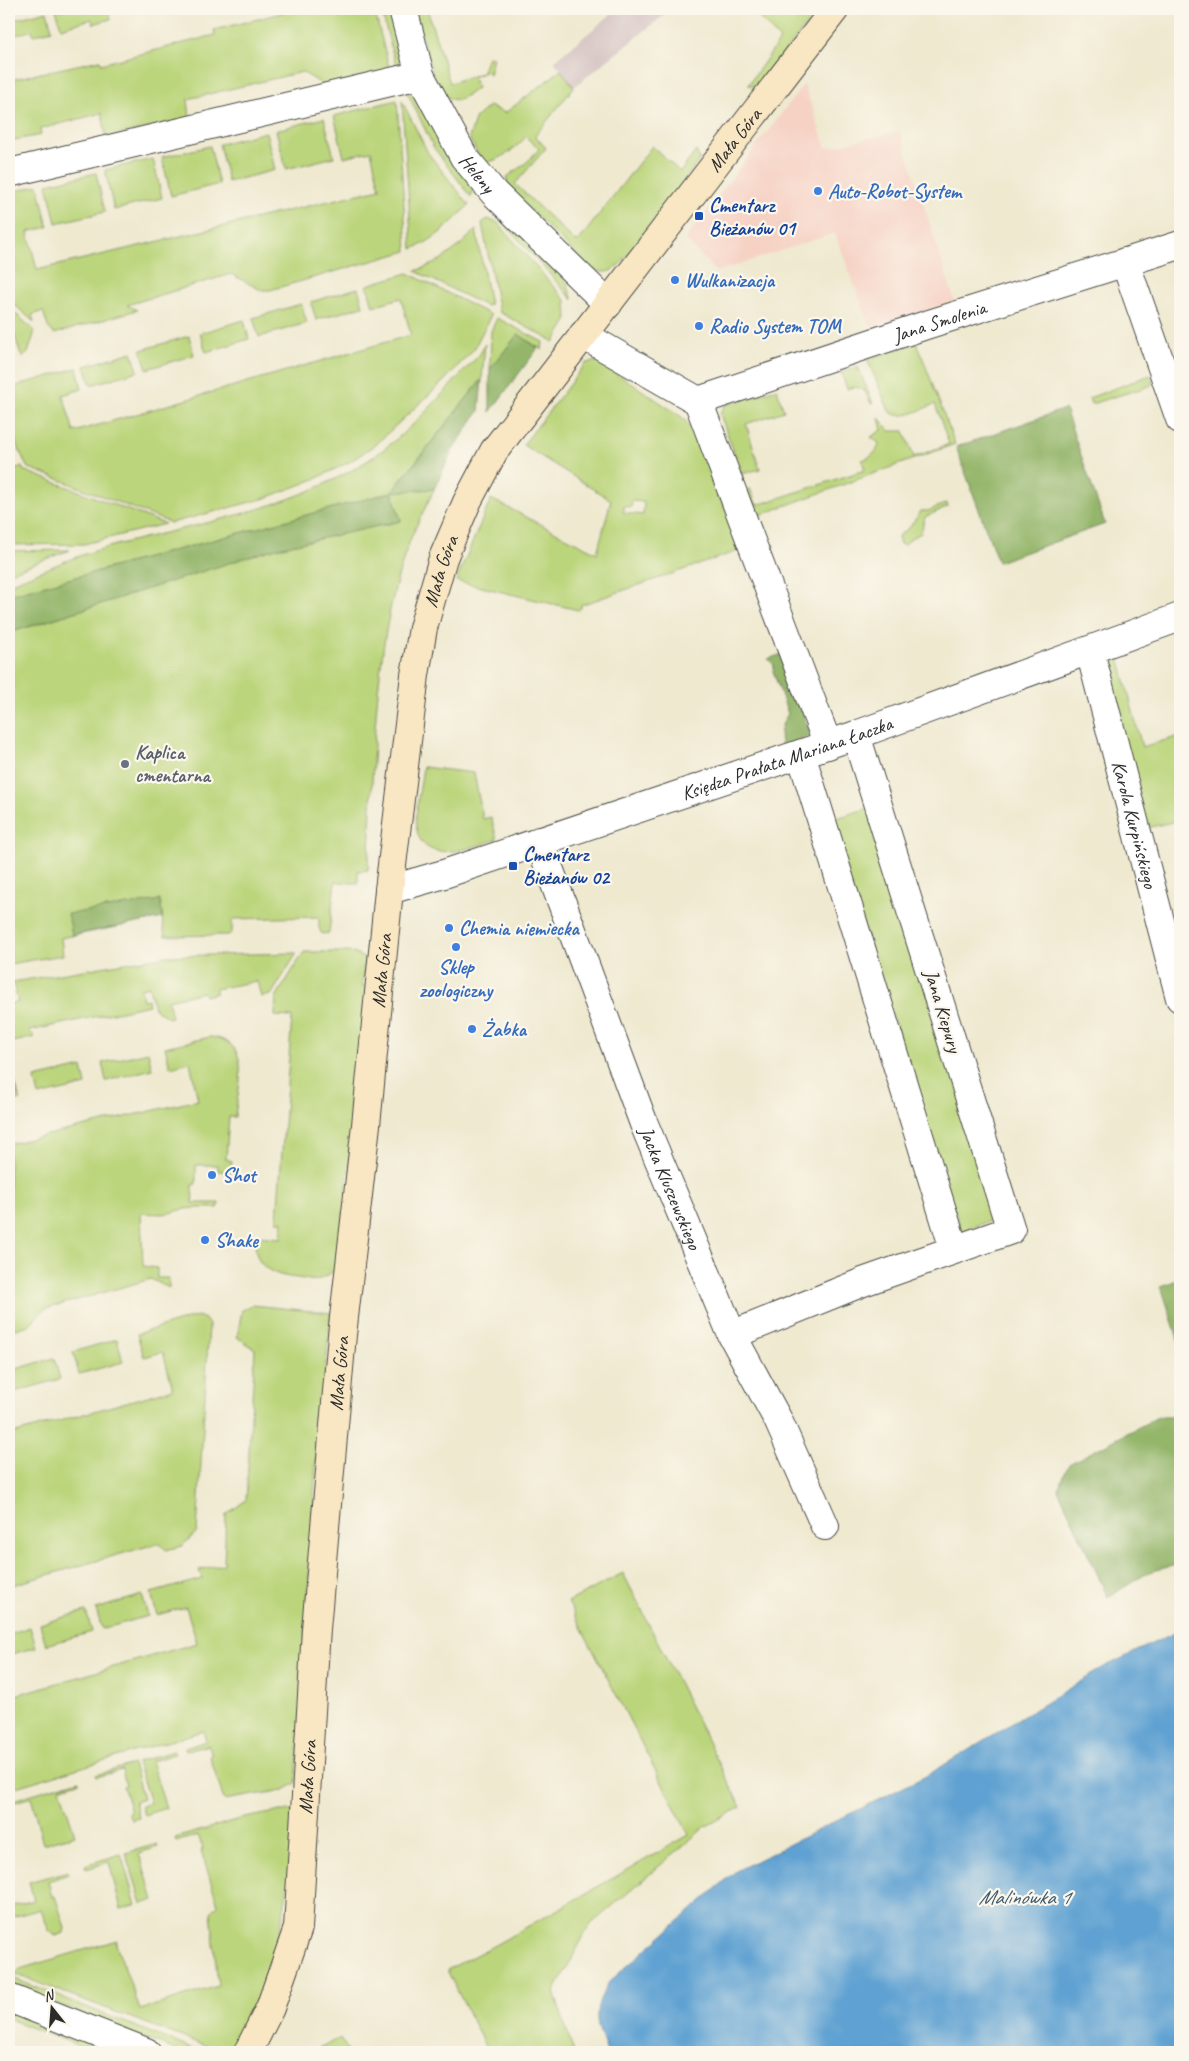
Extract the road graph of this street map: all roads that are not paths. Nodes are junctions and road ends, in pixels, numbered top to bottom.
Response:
1 (403, 9) edge
2 (835, 9) edge
3 (420, 74) junction
4 (9, 173) edge
5 (1180, 245) edge
6 (1125, 262) junction
7 (608, 304) junction
8 (583, 335) junction
9 (698, 401) junction
10 (1180, 419) edge
11 (1180, 617) edge
12 (1090, 651) junction
13 (856, 735) junction
14 (828, 745) junction
15 (801, 754) junction
16 (539, 841) junction
17 (389, 890) junction
18 (1180, 998) edge
19 (954, 1249) junction
20 (732, 1335) junction
21 (825, 1526) dead end
22 (9, 1998) edge
23 (146, 2052) edge
24 (248, 2052) edge

1 - 3 street, Heleny
2 - 7 street, Mała Góra
3 - 4 street
3 - 7 street, Heleny
5 - 6 street, Jana Smolenia
6 - 9 street, Jana Smolenia
6 - 10 street
7 - 8 street, Mała Góra
8 - 9 street
8 - 17 street, Mała Góra
9 - 14 street
11 - 12 street, Księdza Prałata Mariana Łaczka
12 - 13 street, Księdza Prałata Mariana Łaczka
12 - 18 street, Karola Kurpińskiego
13 - 14 street, Księdza Prałata Mariana Łaczka
13 - 19 street, Jana Kiepury
14 - 15 street, Księdza Prałata Mariana Łaczka
15 - 16 street, Księdza Prałata Mariana Łaczka
15 - 19 street
16 - 17 street, Księdza Prałata Mariana Łaczka
16 - 20 street, Jacka Kluszewskiego
17 - 24 street, Mała Góra
19 - 20 street, Jana Kiepury
20 - 21 street, Jacka Kluszewskiego
22 - 23 street

